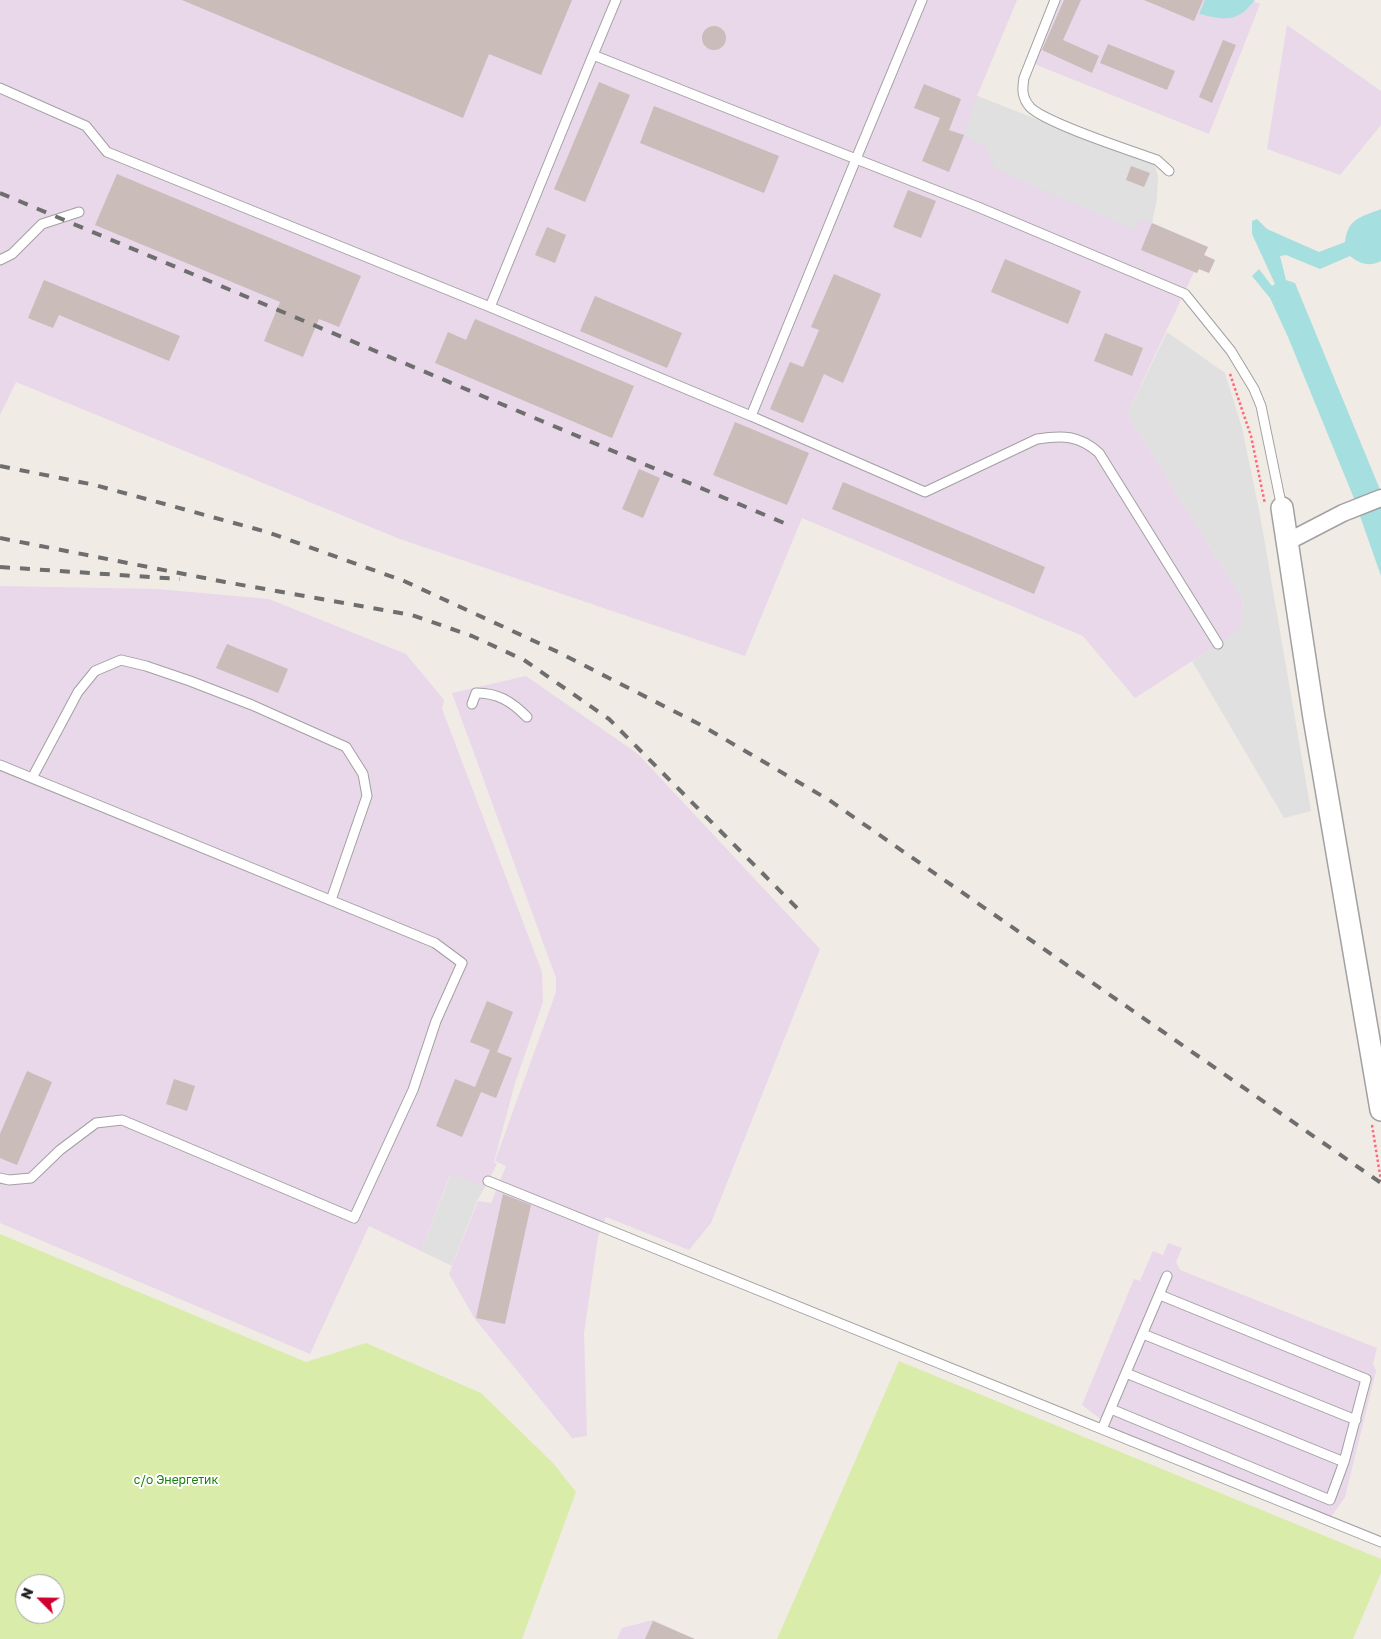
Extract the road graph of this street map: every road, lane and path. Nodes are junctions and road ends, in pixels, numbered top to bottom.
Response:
1 (616, 0) edge
2 (922, 0) edge
3 (1055, 0) edge
4 (594, 55) junction
5 (0, 88) edge
6 (856, 160) junction
7 (1169, 171) dead end
8 (79, 212) dead end
9 (0, 260) edge
10 (490, 307) junction
11 (750, 416) junction
12 (1381, 498) edge
13 (1282, 508) joint
14 (1287, 542) junction
15 (1218, 644) dead end
16 (472, 704) dead end
17 (527, 717) dead end
18 (0, 765) edge
19 (32, 778) junction
20 (331, 900) junction
21 (1381, 1110) edge
22 (0, 1178) edge
23 (488, 1181) dead end
24 (1167, 1276) dead end
25 (1160, 1295) junction
26 (1143, 1334) junction
27 (1126, 1373) junction
28 (1111, 1409) junction
29 (1356, 1420) junction
30 (1102, 1429) junction
31 (1344, 1462) junction
32 (1381, 1542) edge

1 - 4 lane
2 - 6 lane
3 - 7 lane
4 - 6 lane
4 - 10 lane
5 - 10 lane
6 - 11 lane
6 - 13 lane
8 - 9 lane
10 - 11 lane
11 - 15 lane
12 - 14 street
13 - 14 street
14 - 21 street
16 - 17 lane
18 - 19 lane
19 - 20 lane
19 - 20 lane
20 - 22 lane
23 - 30 lane
24 - 25 lane
25 - 26 lane
25 - 29 lane
26 - 27 lane
26 - 29 lane
27 - 28 lane
27 - 31 lane
28 - 30 lane
28 - 31 lane
29 - 31 lane
30 - 32 lane

